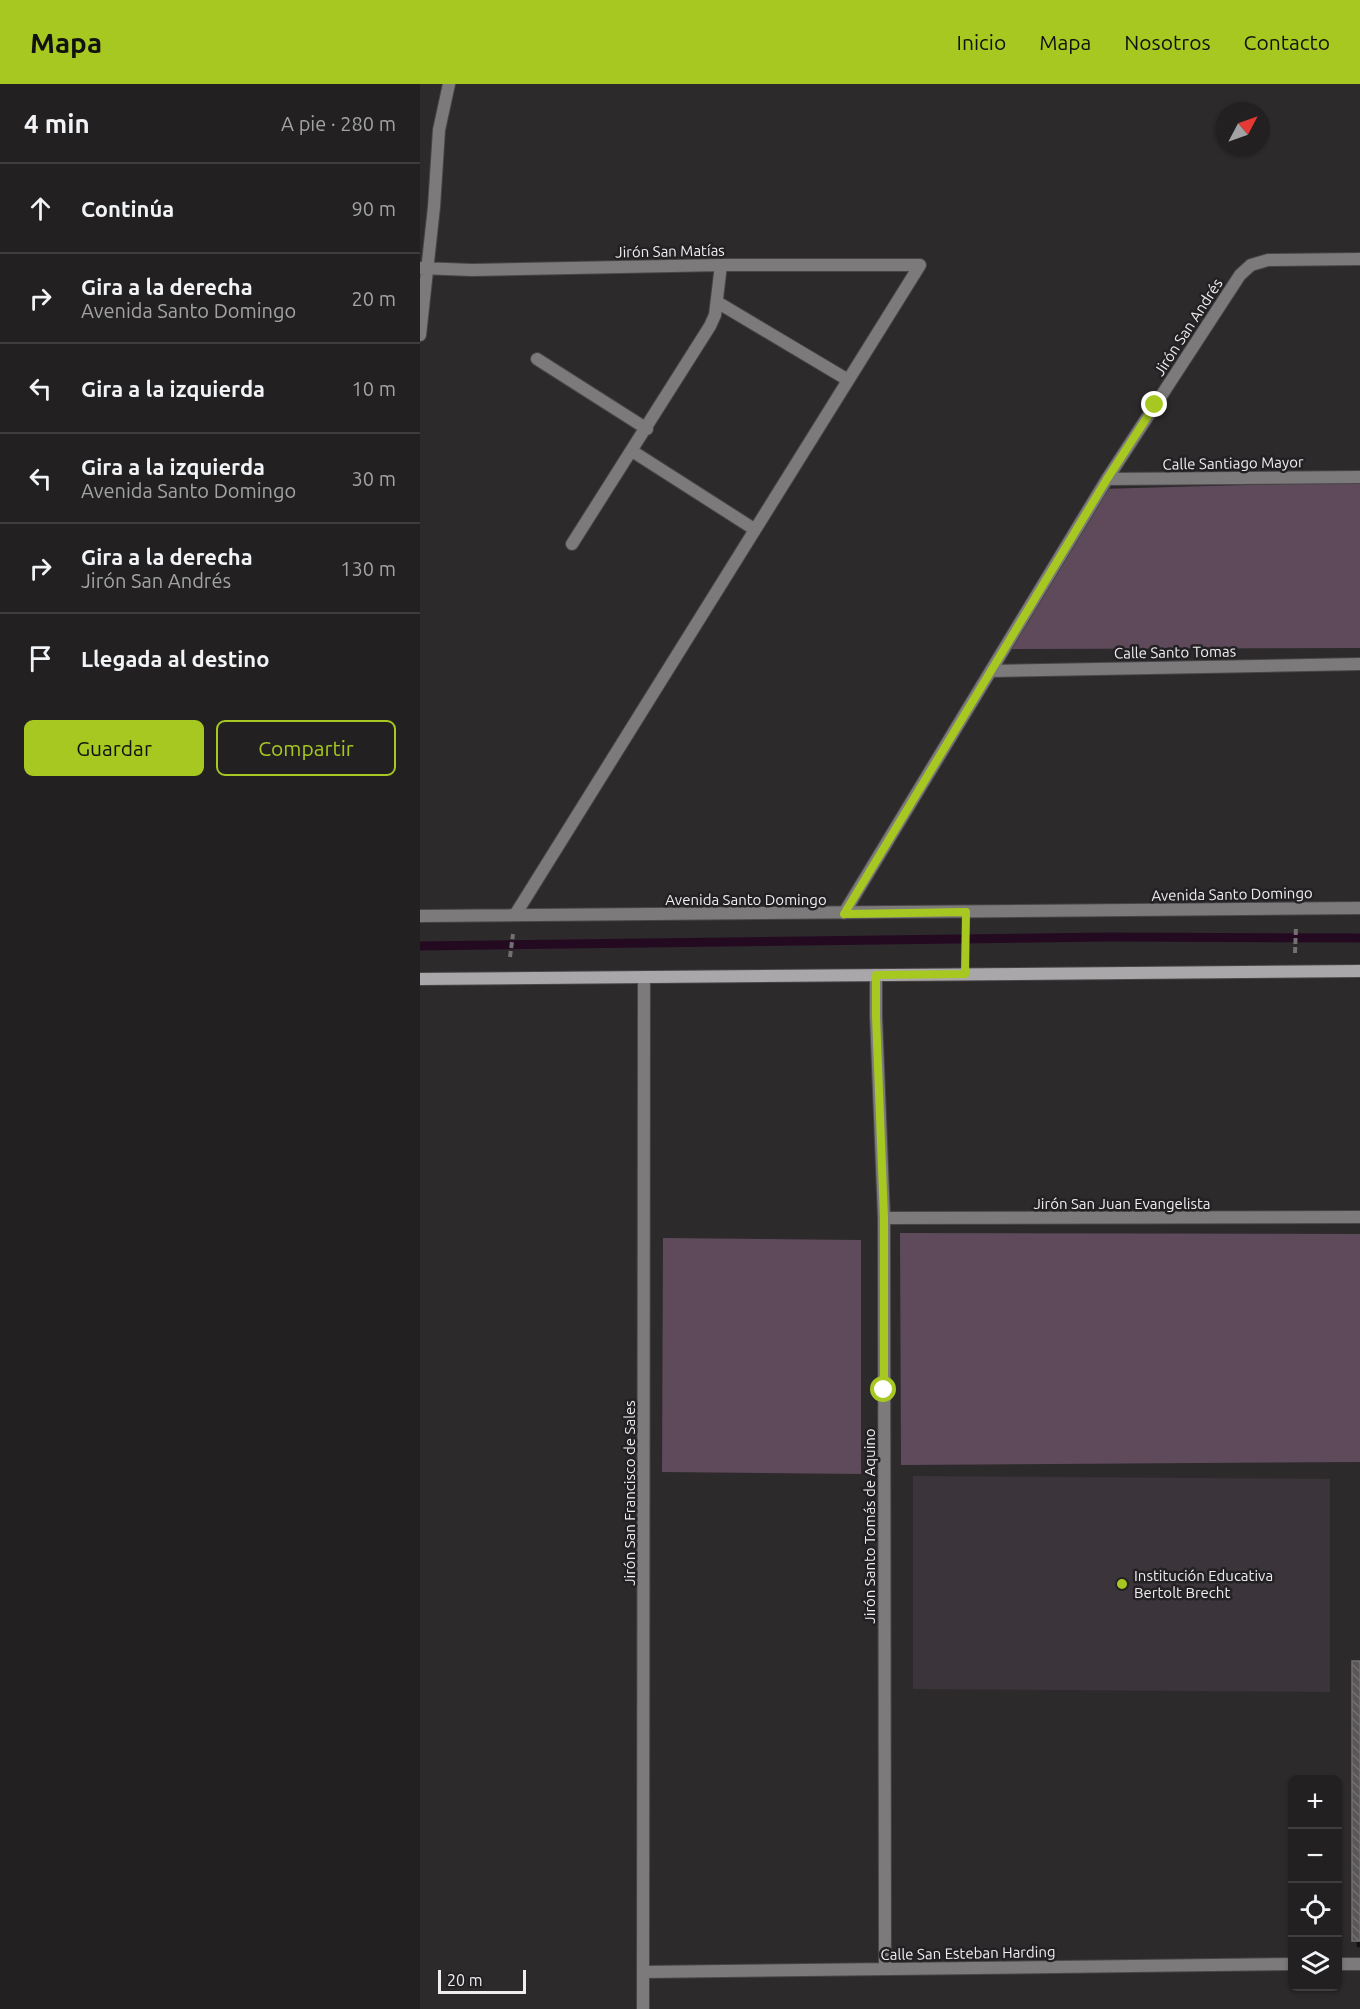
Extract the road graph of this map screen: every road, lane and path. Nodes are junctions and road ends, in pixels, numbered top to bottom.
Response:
1 (449, 84) edge
2 (1360, 260) edge
3 (721, 265) junction
4 (423, 268) edge
5 (717, 302) junction
6 (420, 334) edge
7 (537, 359) dead end
8 (848, 380) junction
9 (647, 429) junction
10 (632, 451) junction
11 (1360, 477) edge
12 (1107, 479) junction
13 (754, 529) junction
14 (572, 544) dead end
15 (1360, 664) edge
16 (991, 671) junction
17 (1360, 908) edge
18 (1296, 909) junction
19 (966, 912) junction
20 (844, 914) junction
21 (515, 915) junction
22 (420, 916) edge
23 (1360, 971) edge
24 (1294, 972) junction
25 (965, 974) junction
26 (876, 975) junction
27 (644, 977) junction
28 (507, 978) junction
29 (420, 979) edge
30 (1360, 1217) edge
31 (884, 1218) junction
32 (1342, 1964) edge
33 (1360, 1964) edge
34 (1288, 1965) edge
35 (885, 1969) junction
36 (643, 1972) junction
37 (643, 2009) edge

1 - 4 street
2 - 12 street, Jirón San Andrés
3 - 4 street, Jirón San Matías
3 - 5 street
3 - 8 street, Jirón San Matías
4 - 6 street
5 - 8 street
5 - 9 street
7 - 9 street
8 - 13 street
9 - 10 street
10 - 13 street
10 - 14 street
11 - 12 street, Calle Santiago Mayor
12 - 16 street, Jirón San Andrés
13 - 21 street
15 - 16 street, Calle Santo Tomas
16 - 20 street, Jirón San Andrés
17 - 18 street, Avenida Santo Domingo
18 - 19 street, Avenida Santo Domingo
18 - 24 path
19 - 20 street, Avenida Santo Domingo
19 - 25 path
20 - 21 street, Avenida Santo Domingo
21 - 22 street, Avenida Santo Domingo
21 - 28 path
23 - 24 main road
24 - 25 main road
25 - 26 main road
26 - 27 main road
26 - 31 street, Jirón Santo Tomás de Aquino
27 - 28 main road
27 - 36 street, Jirón San Francisco de Sales
28 - 29 main road
30 - 31 street, Jirón San Juan Evangelista
31 - 35 street, Jirón Santo Tomás de Aquino
32 - 33 street
34 - 35 street, Calle San Esteban Harding
35 - 36 street, Calle San Esteban Harding
36 - 37 street, Jirón San Francisco de Sales

